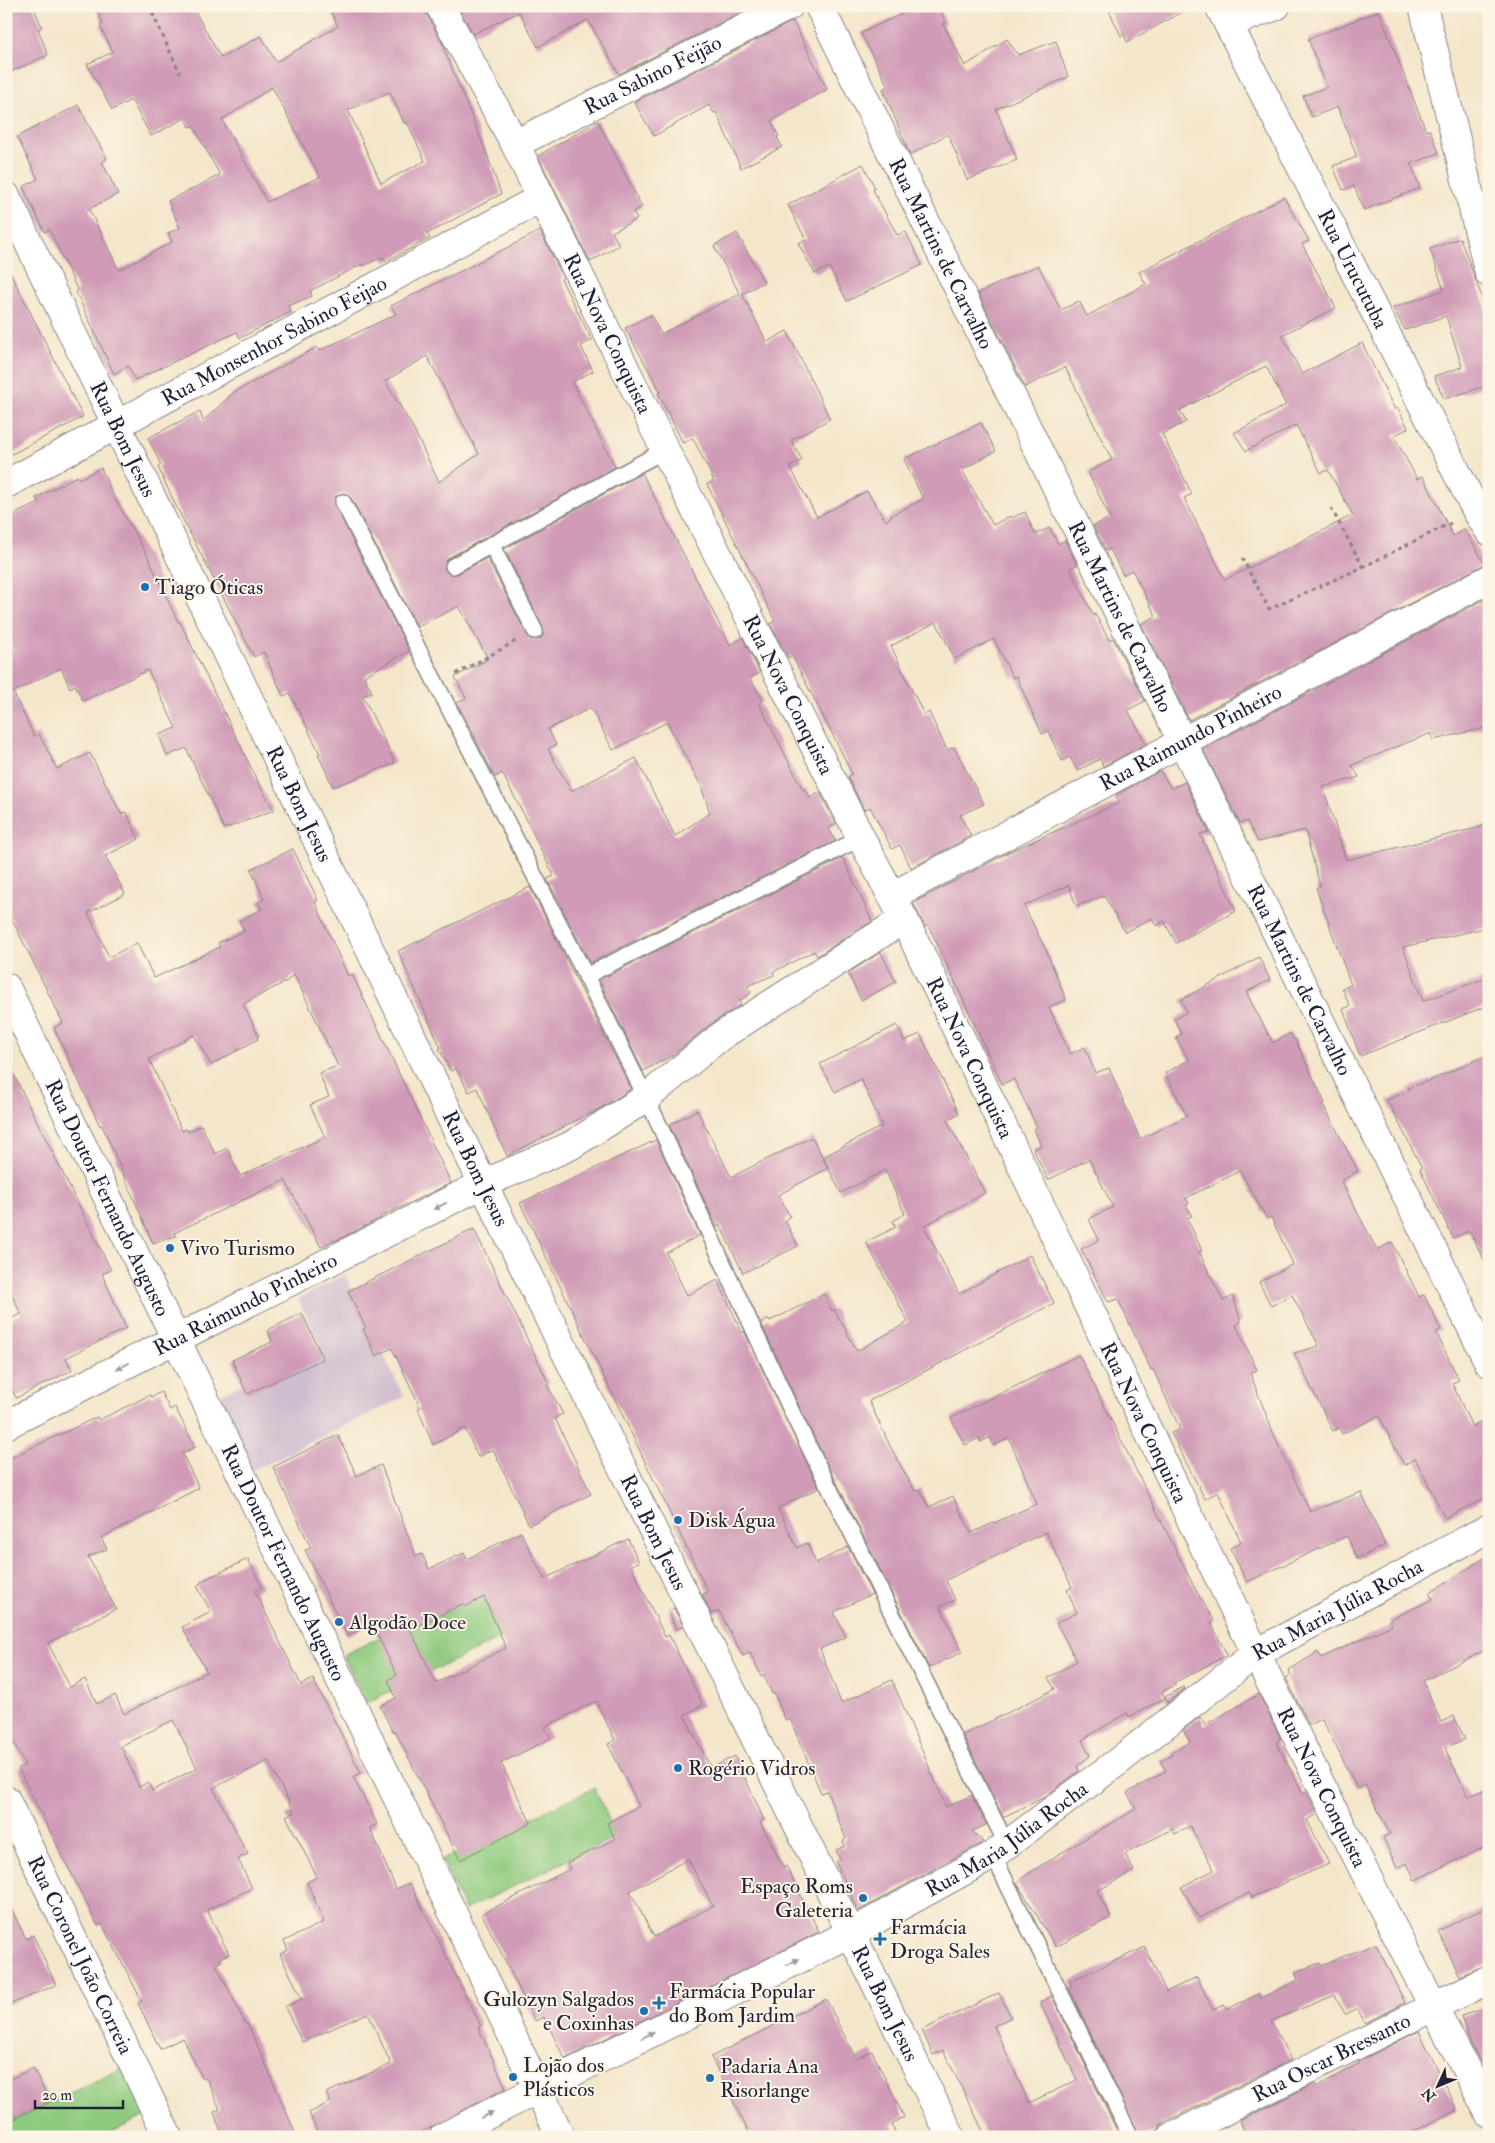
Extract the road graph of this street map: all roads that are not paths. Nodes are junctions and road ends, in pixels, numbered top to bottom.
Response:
1 (440, 6) edge
2 (789, 6) edge
3 (820, 6) edge
4 (1276, 6) edge
5 (1423, 6) edge
6 (1223, 15) edge
7 (515, 144) junction
8 (6, 196) edge
9 (541, 198) junction
10 (1489, 273) edge
11 (118, 426) junction
12 (665, 450) junction
13 (6, 484) edge
14 (343, 502) dead end
15 (1482, 520) edge
16 (490, 544) junction
17 (453, 566) dead end
18 (1489, 579) edge
19 (535, 631) road end
20 (1183, 743) junction
21 (861, 838) junction
22 (898, 908) junction
23 (586, 976) junction
24 (6, 987) edge
25 (646, 1098) junction
26 (483, 1184) junction
27 (176, 1339) junction
28 (1489, 1363) edge
29 (6, 1425) edge
30 (1489, 1528) edge
31 (1255, 1654) junction
32 (6, 1800) edge
33 (1000, 1850) junction
34 (851, 1933) junction
35 (1489, 1979) edge
36 (1432, 2007) junction
37 (538, 2090) junction
38 (1489, 2113) edge
39 (168, 2137) edge
40 (443, 2137) edge
41 (561, 2137) edge
42 (951, 2137) edge
43 (1131, 2137) edge
44 (1172, 2137) edge

1 - 7 street, Rua Nova Conquista
2 - 7 street, Rua Sabino Feijão
3 - 20 street, Rua Martins de Carvalho
4 - 6 street
5 - 10 street
6 - 15 street, Rua Urucutuba
7 - 9 street, Rua Nova Conquista
8 - 11 street, Rua Bom Jesus
9 - 11 street, Rua Monsenhor Sabino Feijao
9 - 12 street, Rua Nova Conquista
11 - 13 street, Rua Monsenhor Sabino Feijao
11 - 26 street, Rua Bom Jesus
12 - 16 lane
12 - 21 street, Rua Nova Conquista
14 - 23 lane
16 - 17 lane
16 - 19 lane
18 - 20 street, Rua Raimundo Pinheiro
20 - 22 street, Rua Raimundo Pinheiro
20 - 28 street, Rua Martins de Carvalho
21 - 22 street, Rua Nova Conquista
21 - 23 lane
22 - 25 street, Rua Raimundo Pinheiro
22 - 31 street, Rua Nova Conquista
23 - 25 lane
24 - 27 street, Rua Doutor Fernando Augusto
25 - 26 street, Rua Raimundo Pinheiro
25 - 33 lane
26 -> 27 street, Rua Raimundo Pinheiro
26 - 34 street, Rua Bom Jesus
27 -> 29 street, Rua Raimundo Pinheiro
27 - 37 street, Rua Doutor Fernando Augusto
30 - 31 street, Rua Maria Júlia Rocha
31 - 33 street, Rua Maria Júlia Rocha
31 - 36 street, Rua Nova Conquista
32 - 39 street, Rua Coronel João Correia
33 - 34 street, Rua Maria Júlia Rocha
33 - 43 lane
37 -> 34 street, Rua Maria Júlia Rocha
34 - 42 street, Rua Bom Jesus
35 - 36 street, Rua Oscar Bressanto
36 - 38 street, Rua Nova Conquista
36 - 44 street, Rua Oscar Bressanto
40 -> 37 street, Rua Maria Júlia Rocha
37 - 41 street, Rua Doutor Fernando Augusto

